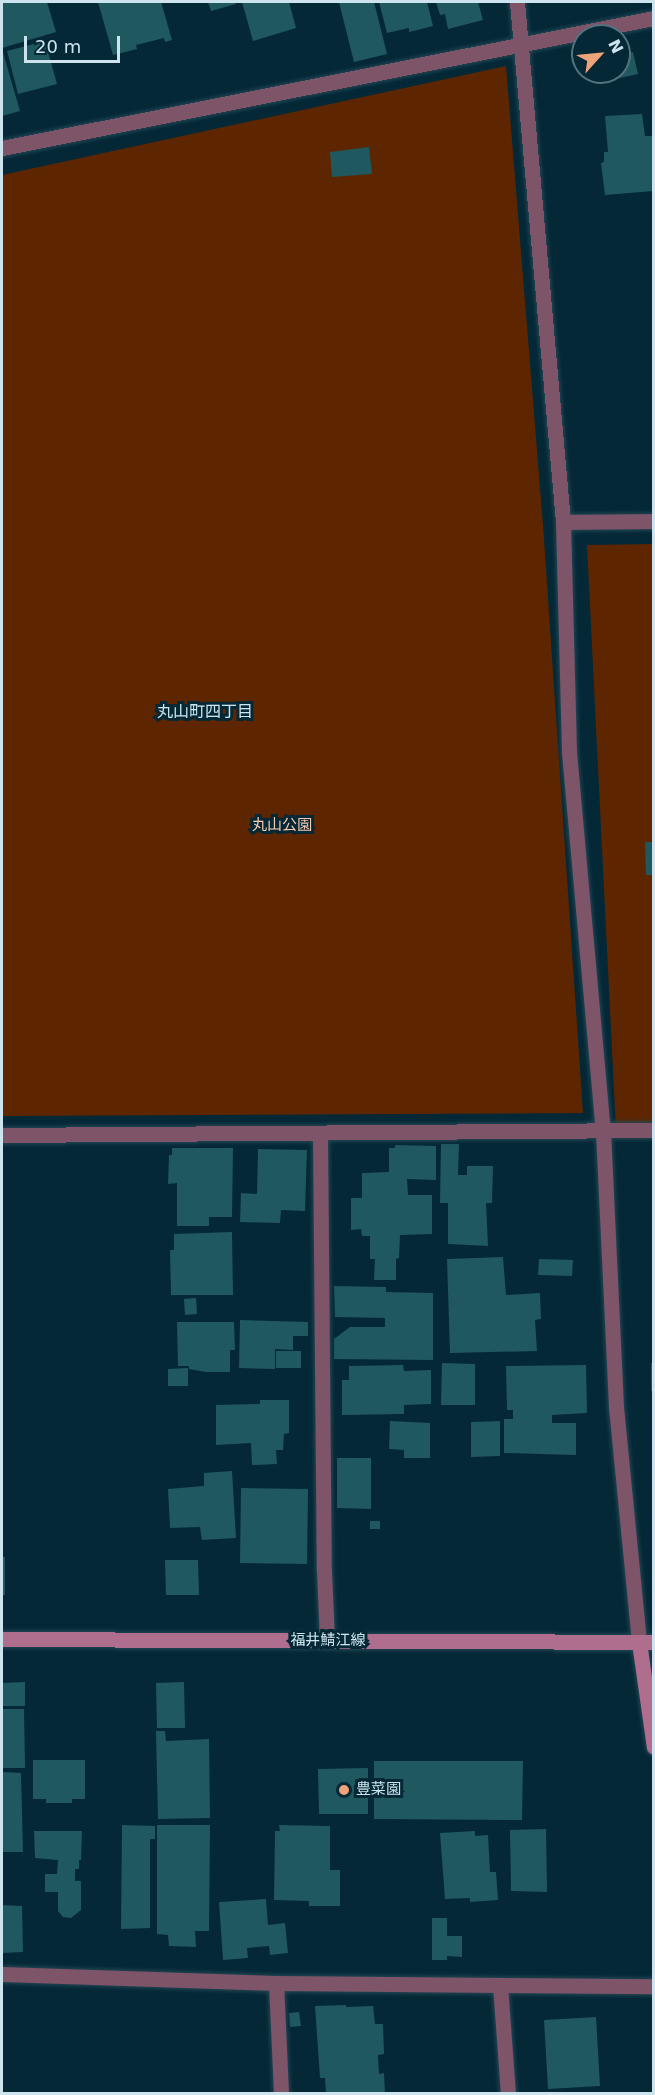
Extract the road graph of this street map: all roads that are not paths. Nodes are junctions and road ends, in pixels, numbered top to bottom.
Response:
1 (517, 2) edge
2 (654, 18) edge
3 (520, 45) junction
4 (2, 148) edge
5 (654, 521) edge
6 (563, 522) junction
7 (654, 1130) edge
8 (603, 1131) junction
9 (320, 1134) junction
10 (2, 1135) edge
11 (2, 1639) edge
12 (327, 1641) junction
13 (646, 1642) edge
14 (654, 1747) edge
15 (2, 1974) edge
16 (276, 1983) junction
17 (500, 1984) junction
18 (654, 1986) edge
19 (281, 2094) edge
20 (508, 2094) edge

1 - 3 street
2 - 3 street
3 - 4 street
3 - 6 street
5 - 6 street
6 - 8 street
7 - 8 street
8 - 9 street
8 - 13 street
9 - 10 street
9 - 12 street
11 - 12 main road, 福井鯖江線
12 - 13 main road, 福井鯖江線
13 - 14 main road
15 - 16 street
16 - 17 street
16 - 19 street
17 - 18 street
17 - 20 street

